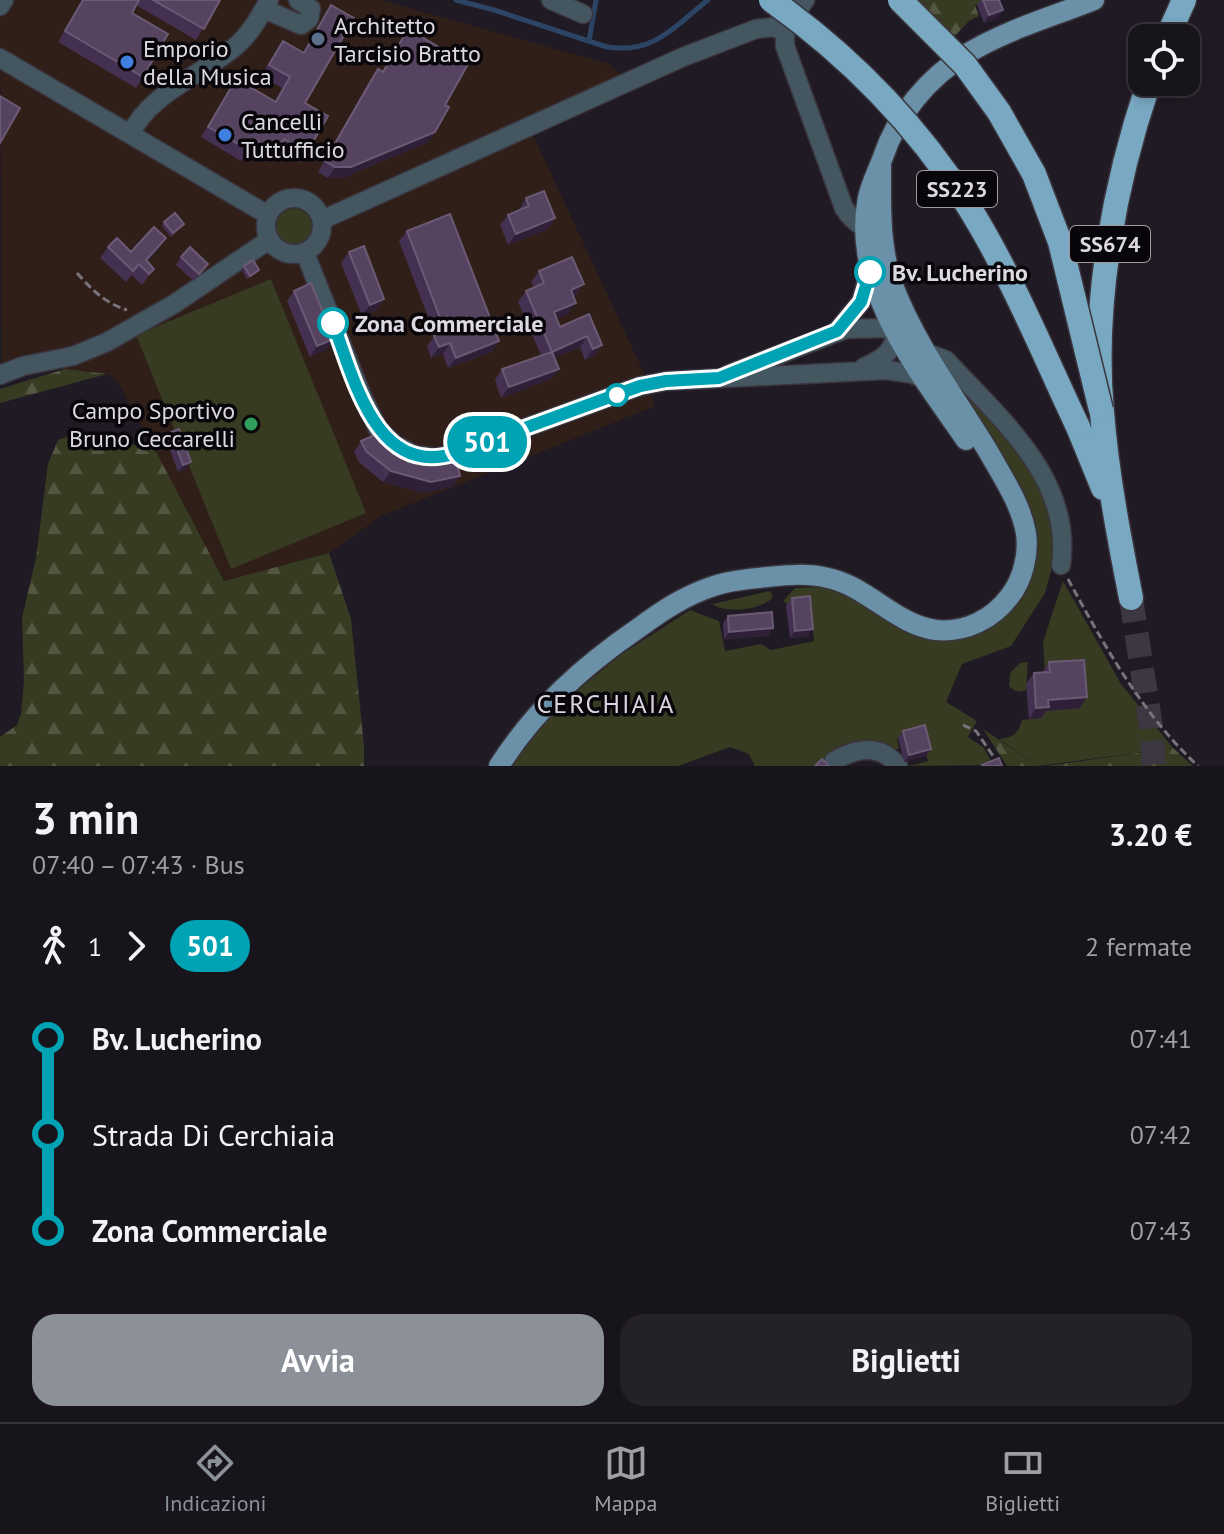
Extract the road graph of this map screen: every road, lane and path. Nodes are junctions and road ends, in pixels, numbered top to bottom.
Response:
1 (4, 0) edge
2 (298, 0) edge
3 (551, 0) edge
4 (771, 0) edge
5 (805, 0) edge
6 (900, 0) edge
7 (1094, 0) edge
8 (1184, 0) edge
9 (267, 4) edge
10 (0, 6) edge
11 (583, 14) dead end
12 (1173, 24) edge
13 (784, 32) junction
14 (0, 58) edge
15 (1145, 96) edge
16 (131, 134) junction
17 (881, 163) junction
18 (881, 212) junction
19 (268, 215) junction
20 (1114, 219) junction
21 (322, 220) junction
22 (865, 227) junction
23 (269, 240) junction
24 (883, 246) junction
25 (305, 253) junction
26 (870, 269) junction
27 (77, 273) dead end
28 (158, 313) junction
29 (837, 331) junction
30 (897, 333) junction
31 (927, 353) junction
32 (854, 371) junction
33 (0, 375) edge
34 (719, 378) junction
35 (925, 380) junction
36 (1101, 410) junction
37 (974, 428) junction
38 (1016, 507) junction
39 (1117, 528) junction
40 (1061, 565) joint
41 (963, 725) dead end
42 (834, 761) dead end
43 (499, 766) edge
44 (898, 766) edge
45 (1000, 766) edge
46 (1198, 766) edge

1 - 10 street
2 - 9 street
3 - 11 street
4 - 39 highway, SS223, bridge
5 - 13 street
6 - 36 highway, SS223, bridge
7 - 17 main road
8 - 12 highway
9 - 16 street
13 - 21 street
13 - 22 street
14 - 16 street
15 - 20 highway, SS674
16 - 19 street
17 - 18 main road
17 - 22 main road
18 - 22 street
18 - 24 main road
19 - 21 street
19 - 23 street
20 - 36 highway, SS674, bridge
20 - 39 highway, SS223
21 - 25 street
22 - 24 street
22 - 26 main road
23 - 25 street
23 - 28 street
24 - 30 street
24 - 31 main road
25 - 34 street
26 - 29 street
26 - 30 main road
27 - 28 path
28 - 33 street
29 - 30 street
29 - 34 street
30 - 32 street
30 - 35 main road
30 - 37 street
31 - 37 main road
31 - 40 street
32 - 34 street
32 - 35 street
35 - 38 main road
36 - 39 highway, SS223
37 - 38 main road
38 - 43 main road
40 - 46 path
41 - 45 path
42 - 44 street

